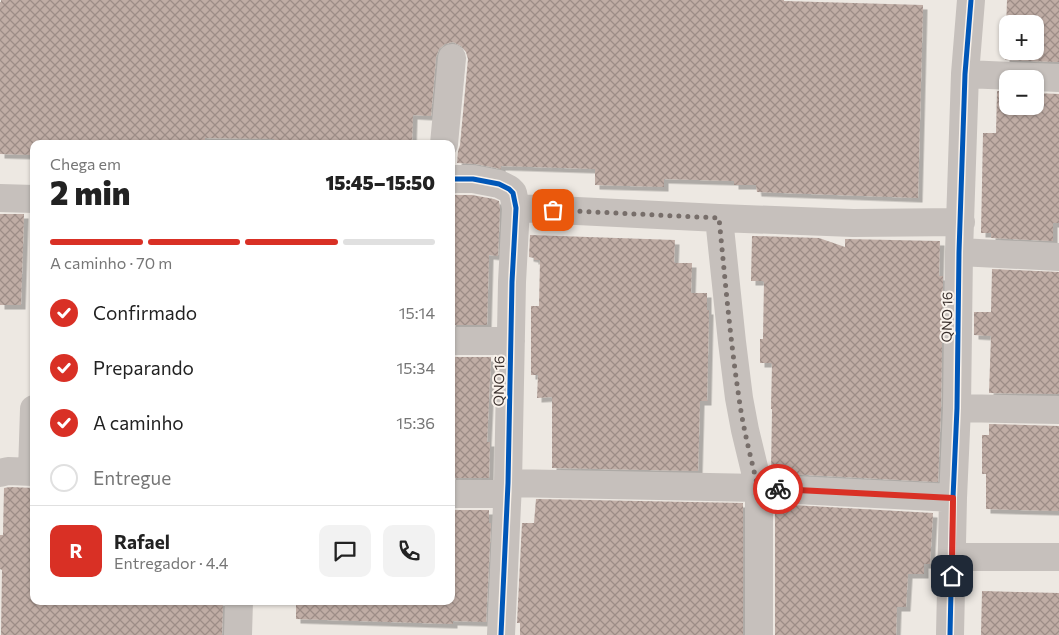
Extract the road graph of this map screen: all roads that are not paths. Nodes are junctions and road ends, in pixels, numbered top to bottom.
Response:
1 (971, 0) edge
2 (452, 58) dead end
3 (965, 74) junction
4 (1059, 78) edge
5 (444, 140) edge
6 (455, 179) edge
7 (0, 198) edge
8 (30, 199) edge
9 (516, 208) junction
10 (719, 218) junction
11 (961, 222) junction
12 (960, 252) junction
13 (1059, 257) edge
14 (455, 340) edge
15 (511, 341) junction
16 (957, 408) junction
17 (1059, 410) edge
18 (30, 472) edge
19 (0, 473) edge
20 (758, 488) junction
21 (508, 489) junction
22 (455, 494) edge
23 (953, 498) junction
24 (952, 557) junction
25 (1059, 557) edge
26 (239, 605) edge
27 (238, 635) edge
28 (501, 635) edge
29 (759, 635) edge
30 (950, 635) edge

1 - 3 street, QNO 16
2 - 5 street
3 - 4 street
3 - 11 street, QNO 16
6 - 9 street
7 - 8 street
9 - 10 street
9 - 15 street, QNO 16
10 - 11 street
10 - 20 street
11 - 12 street, QNO 16
12 - 13 street
12 - 16 street, QNO 16
14 - 15 street, QNO 16
15 - 21 street, QNO 16
16 - 17 street
16 - 23 street, QNO 16
18 - 19 street
20 - 21 street
20 - 23 street
20 - 29 street
21 - 22 street
21 - 28 street, QNO 16
23 - 24 street, QNO 16
24 - 25 street
24 - 30 street, QNO 16
26 - 27 street

